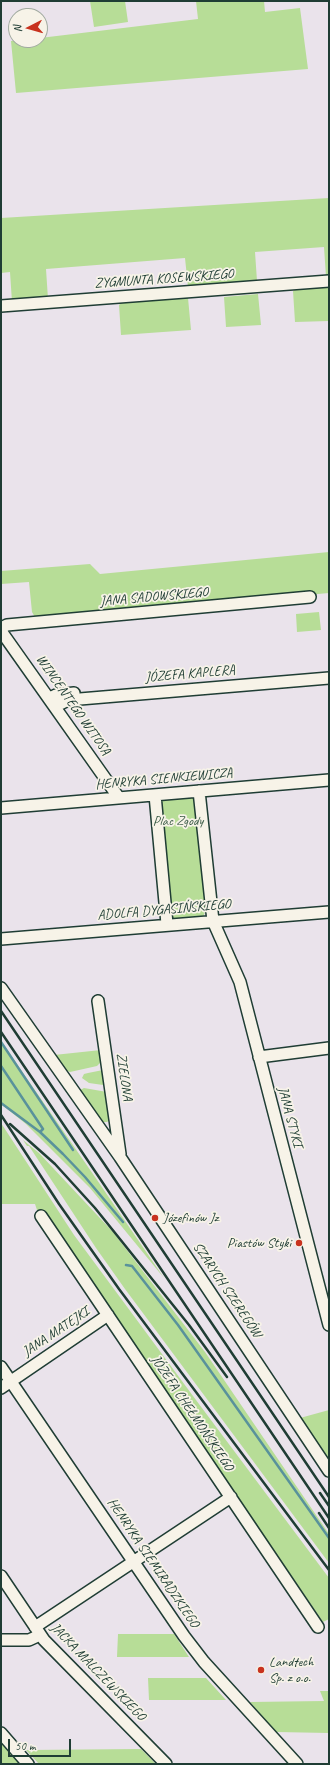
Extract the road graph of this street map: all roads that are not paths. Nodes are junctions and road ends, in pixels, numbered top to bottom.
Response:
1 (329, 281) edge
2 (1, 306) edge
3 (310, 597) dead end
4 (1, 629) edge
5 (325, 675) edge
6 (53, 702) junction
7 (329, 780) edge
8 (199, 791) junction
9 (155, 795) junction
10 (119, 798) junction
11 (1, 808) edge
12 (329, 912) edge
13 (212, 921) junction
14 (168, 924) junction
15 (1, 938) edge
16 (1, 988) edge
17 (98, 1001) dead end
18 (329, 1048) edge
19 (259, 1057) junction
20 (120, 1157) junction
21 (41, 1216) dead end
22 (108, 1315) junction
23 (329, 1325) edge
24 (1, 1367) edge
25 (11, 1380) junction
26 (1, 1388) edge
27 (329, 1471) edge
28 (231, 1498) junction
29 (135, 1563) junction
30 (1, 1576) edge
31 (318, 1627) dead end
32 (38, 1631) junction
33 (1, 1640) edge
34 (1, 1733) edge
35 (28, 1764) edge
36 (166, 1764) edge
37 (297, 1764) edge

1 - 2 street, ZYGMUNTA KOSEWSKIEGO
3 - 4 street, JANA SADOWSKIEGO
4 - 6 street, WINCENTEGO WITOSA
5 - 6 street, JÓZEFA KAPLERA
6 - 10 street, WINCENTEGO WITOSA
7 - 8 street, HENRYKA SIENKIEWICZA
8 - 9 street, HENRYKA SIENKIEWICZA
8 - 13 street
9 - 10 street, HENRYKA SIENKIEWICZA
9 - 14 street
10 - 11 street, HENRYKA SIENKIEWICZA
12 - 13 street, ADOLFA DYGASIŃSKIEGO
13 - 14 street, ADOLFA DYGASIŃSKIEGO
13 - 19 street, JANA STYKI
14 - 15 street, ADOLFA DYGASIŃSKIEGO
16 - 20 street, SZARYCH SZEREGÓW
17 - 20 street, ZIELONA
18 - 19 street
19 - 23 street, JANA STYKI
20 - 27 street, SZARYCH SZEREGÓW
21 - 22 street, JÓZEFA CHEŁMOŃSKIEGO
22 - 25 street, JANA MATEJKI
22 - 28 street, JÓZEFA CHEŁMOŃSKIEGO
24 - 25 street, HENRYKA SIEMIRADZKIEGO
25 - 26 street, JANA MATEJKI
25 - 29 street, HENRYKA SIEMIRADZKIEGO
28 - 29 street
28 - 31 street, JÓZEFA CHEŁMOŃSKIEGO
29 - 32 street
29 - 37 street, HENRYKA SIEMIRADZKIEGO
30 - 32 street, JACKA MALCZEWSKIEGO
32 - 33 street
32 - 36 street, JACKA MALCZEWSKIEGO
34 - 35 street

